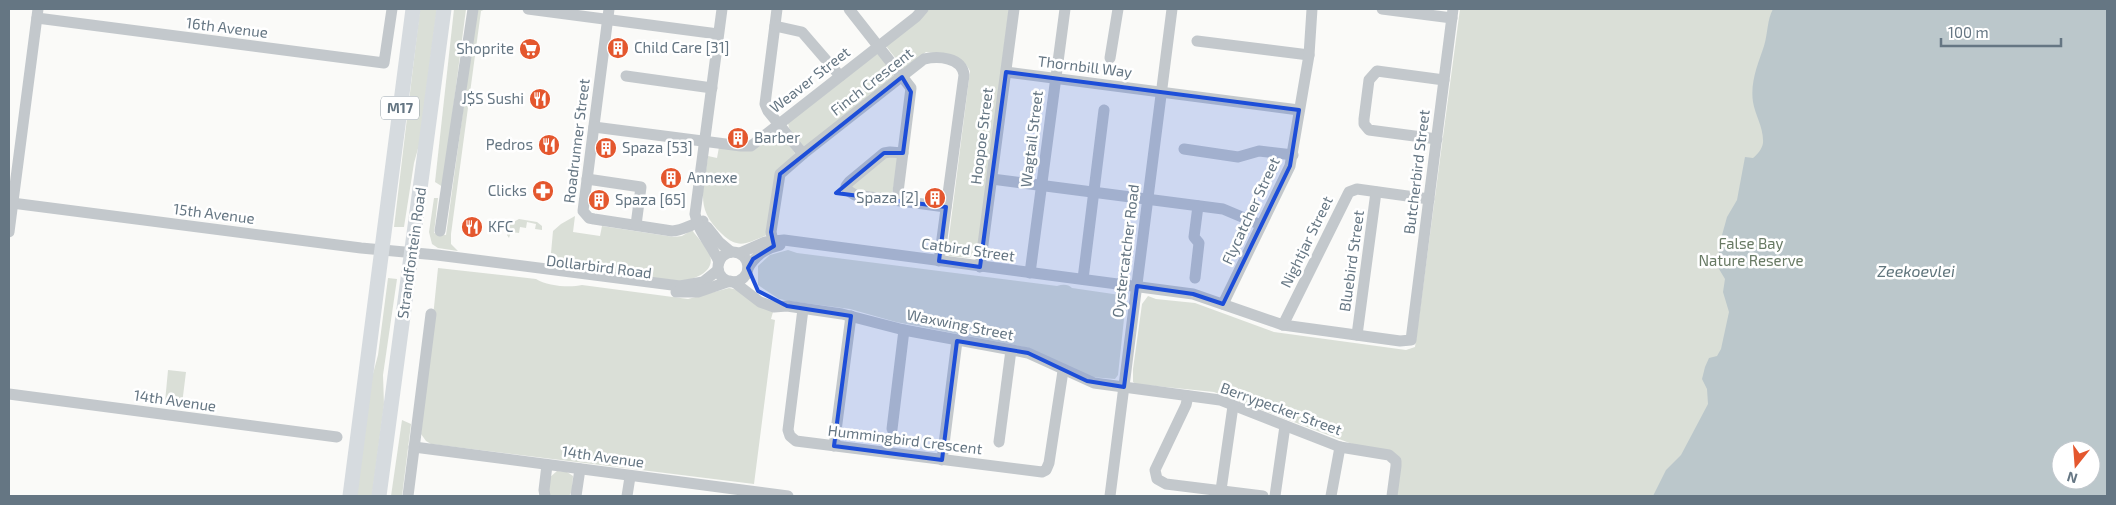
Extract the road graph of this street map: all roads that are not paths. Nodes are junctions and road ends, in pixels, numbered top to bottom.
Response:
1 (392, 9) edge
2 (413, 9) edge
3 (444, 9) edge
4 (473, 9) edge
5 (528, 9) edge
6 (722, 9) edge
7 (777, 9) edge
8 (851, 9) edge
9 (923, 9) edge
10 (1014, 9) edge
11 (1064, 9) edge
12 (1118, 9) edge
13 (1172, 9) edge
14 (1312, 9) edge
15 (1382, 9) edge
16 (37, 13) edge
17 (1452, 13) edge
18 (608, 14) edge
19 (775, 26) junction
20 (718, 34) junction
21 (1197, 41) dead end
22 (879, 46) junction
23 (1308, 55) junction
24 (1110, 58) dead end
25 (1006, 72) junction
26 (626, 76) dead end
27 (840, 76) junction
28 (902, 77) junction
29 (1055, 79) junction
30 (1444, 80) junction
31 (712, 88) junction
32 (1161, 92) junction
33 (1104, 110) dead end
34 (1300, 110) junction
35 (780, 123) junction
36 (594, 127) junction
37 (1437, 139) junction
38 (705, 142) junction
39 (1184, 149) dead end
40 (903, 153) junction
41 (803, 154) junction
42 (1293, 155) junction
43 (587, 179) junction
44 (992, 179) junction
45 (1041, 186) junction
46 (1094, 192) junction
47 (1376, 192) junction
48 (1429, 198) junction
49 (1147, 199) junction
50 (897, 200) junction
51 (12, 204) junction
52 (1198, 206) junction
53 (946, 207) junction
54 (700, 222) junction
55 (636, 225) junction
56 (1261, 226) junction
57 (440, 231) dead end
58 (9, 232) edge
59 (773, 243) junction
60 (383, 250) junction
61 (735, 252) junction
62 (412, 253) junction
63 (465, 258) junction
64 (939, 261) junction
65 (718, 266) junction
66 (980, 267) junction
67 (748, 270) junction
68 (1030, 273) junction
69 (1195, 278) dead end
70 (1083, 279) junction
71 (732, 282) junction
72 (1137, 286) junction
73 (1223, 304) junction
74 (787, 306) junction
75 (804, 309) junction
76 (431, 314) dead end
77 (851, 316) junction
78 (1283, 325) junction
79 (904, 330) junction
80 (1357, 335) junction
81 (958, 340) junction
82 (1411, 340) joint
83 (1011, 350) junction
84 (1063, 371) junction
85 (1124, 387) junction
86 (9, 394) edge
87 (1188, 396) junction
88 (1233, 406) junction
89 (1285, 426) junction
90 (892, 429) dead end
91 (337, 437) dead end
92 (999, 442) dead end
93 (834, 446) junction
94 (414, 447) junction
95 (1340, 447) junction
96 (942, 460) junction
97 (547, 465) junction
98 (580, 469) junction
99 (630, 477) junction
100 (1221, 490) junction
101 (350, 496) edge
102 (379, 496) edge
103 (408, 496) edge
104 (545, 496) edge
105 (576, 496) edge
106 (627, 496) edge
107 (788, 496) edge
108 (1110, 496) edge
109 (1263, 496) edge
110 (1276, 496) edge
111 (1331, 496) edge
112 (1392, 496) edge

1 - 16 street, 16th Avenue
2 - 60 main road, Strandfontein Road / M17
3 - 62 main road, Strandfontein Road / M17
4 - 57 street, Strandfontein Road
5 - 18 street
6 - 20 street
7 - 19 street
8 - 22 street
9 - 22 street, Weaver Street
10 - 25 street, Hoopoe Street
11 - 29 street, Wagtail Street
12 - 24 street
13 - 32 street, Oystercatcher Road
14 - 23 street, Flycatcher Street
15 - 17 street
16 - 51 street
17 - 30 street, Butcherbird Street
18 - 20 street
18 - 36 street, Roadrunner Street
19 - 27 street
19 - 35 street
20 - 31 street
21 - 23 street
22 - 27 street, Weaver Street
22 - 28 street
23 - 34 street, Flycatcher Street
25 - 29 street, Thornbill Way
25 - 44 street, Hoopoe Street
26 - 31 street
27 - 35 street, Weaver Street
28 - 40 street
28 - 41 street, Finch Crescent
28 - 53 street, Finch Crescent
29 - 32 street, Thornbill Way
29 - 45 street, Wagtail Street
30 - 37 street, Butcherbird Street
30 - 37 street
31 - 38 street
32 - 34 street, Thornbill Way
32 - 49 street, Oystercatcher Road
33 - 46 street
34 - 42 street, Flycatcher Street
35 - 38 street, Weaver Street
35 - 41 street
36 - 38 street, Weaver Street
36 - 43 street, Roadrunner Street
37 - 48 street, Butcherbird Street
38 - 54 street
39 - 42 street
40 - 50 street
40 - 50 street
41 - 59 street, Finch Crescent
42 - 56 street, Flycatcher Street
43 - 55 street, Roadrunner Street
43 - 55 street
44 - 45 street
44 - 66 street, Hoopoe Street
45 - 46 street
45 - 68 street, Wagtail Street
46 - 49 street
46 - 70 street
47 - 48 street, Nightjar Street
47 - 78 street, Nightjar Street
47 - 80 street, Bluebird Street
48 - 82 street, Butcherbird Street
49 - 52 street
49 - 72 street, Oystercatcher Road
50 - 53 street
51 - 58 street
51 - 60 street, 15th Avenue
52 - 56 street
52 - 69 street
53 - 64 street, Finch Crescent
54 - 55 street, Roadrunner Street
54 - 61 street
54 - 65 street
56 - 73 street, Flycatcher Street
59 - 61 street, Catbird Street
59 - 64 street, Catbird Street
59 - 67 street, Catbird Street
60 - 62 street, 15th Avenue
60 - 101 main road, Strandfontein Road / M17
61 - 65 street
61 - 67 street
62 - 63 street, Dollarbird Road
62 - 102 main road, Strandfontein Road / M17
63 - 65 street, Dollarbird Road
63 - 71 street, Dollarbird Road
64 - 66 street, Catbird Street
65 - 71 street
66 - 68 street, Catbird Street
67 - 71 street
67 - 74 street, Waxwing Street
68 - 70 street, Catbird Street
70 - 72 street, Catbird Street
71 - 74 street, Waxwing Street
72 - 73 street, Catbird Street
72 - 85 street, Oystercatcher Road
73 - 78 street, Catbird Street
74 - 75 street, Waxwing Street
75 - 77 street, Waxwing Street
75 - 93 street, Hummingbird Crescent
76 - 94 street, Strandfontein Road
77 - 79 street, Waxwing Street
77 - 93 street
78 - 80 street, Catbird Street
79 - 81 street, Waxwing Street
79 - 90 street
80 - 82 street, Catbird Street
81 - 83 street, Waxwing Street
81 - 96 street
83 - 84 street, Waxwing Street
83 - 92 street
84 - 85 street, Waxwing Street
84 - 96 street, Hummingbird Crescent
85 - 87 street, Berrypecker Street
85 - 108 street, Oystercatcher Road
86 - 91 street, 14th Avenue
87 - 88 street, Berrypecker Street
87 - 100 street
88 - 89 street, Berrypecker Street
88 - 100 street
89 - 95 street, Berrypecker Street
89 - 110 street
93 - 96 street, Hummingbird Crescent
94 - 97 street, 14th Avenue
94 - 103 street, Strandfontein Road
95 - 111 street
95 - 112 street, Berrypecker Street
97 - 98 street, 14th Avenue
97 - 104 street
98 - 99 street, 14th Avenue
98 - 105 street
99 - 106 street
99 - 107 street, 14th Avenue
100 - 109 street

